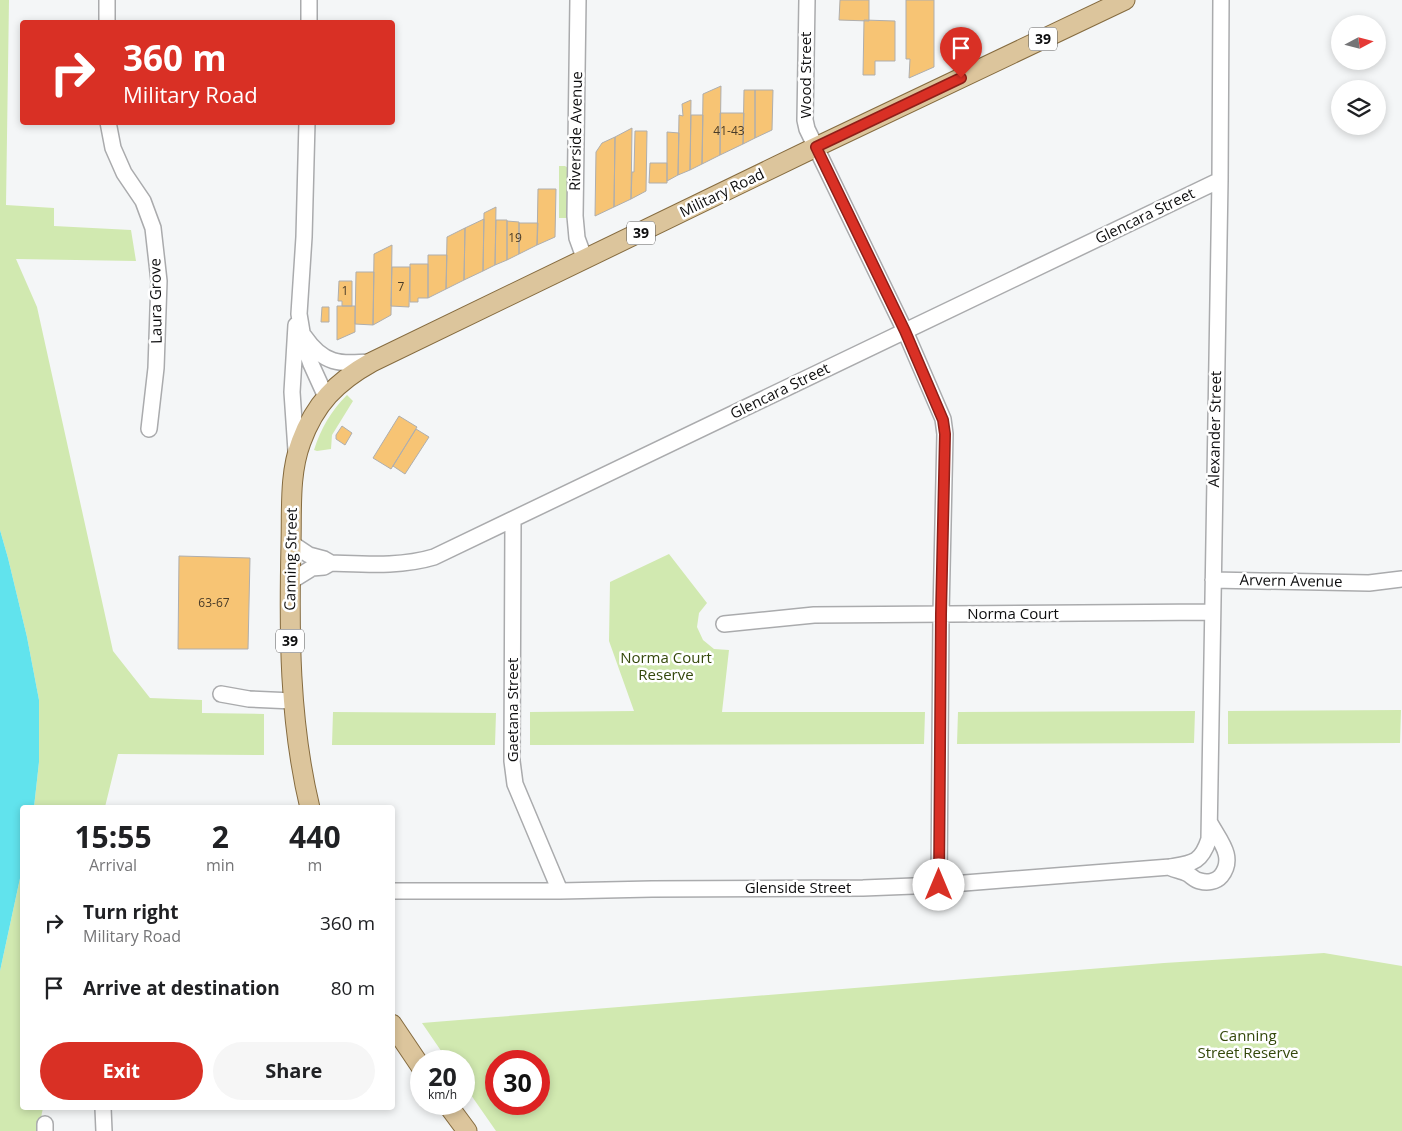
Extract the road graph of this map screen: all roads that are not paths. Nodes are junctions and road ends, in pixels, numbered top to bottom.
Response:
1 (107, 0) edge
2 (309, 0) edge
3 (578, 0) edge
4 (807, 0) edge
5 (1125, 0) edge
6 (1221, 0) edge
7 (107, 20) edge
8 (309, 20) edge
9 (109, 125) edge
10 (307, 125) edge
11 (816, 147) junction
12 (1220, 180) junction
13 (585, 260) junction
14 (299, 314) junction
15 (905, 331) junction
16 (302, 332) junction
17 (372, 362) junction
18 (326, 397) junction
19 (150, 429) dead end
20 (296, 459) junction
21 (512, 520) junction
22 (291, 543) junction
23 (331, 563) junction
24 (1402, 578) edge
25 (1213, 580) junction
26 (291, 582) junction
27 (1369, 583) junction
28 (1402, 588) edge
29 (1212, 612) junction
30 (941, 614) junction
31 (724, 624) dead end
32 (221, 694) dead end
33 (293, 701) junction
34 (309, 805) edge
35 (1209, 822) junction
36 (1201, 856) joint
37 (1170, 867) junction
38 (939, 885) junction
39 (395, 891) edge
40 (560, 891) junction
41 (395, 1028) edge
42 (410, 1050) edge
43 (103, 1110) edge
44 (456, 1115) edge
45 (104, 1131) edge
46 (467, 1131) edge

1 - 7 street
2 - 8 street
3 - 13 street, Riverside Avenue
4 - 11 street, Wood Street
5 - 11 main road, Military Road / 39
6 - 12 street, Alexander Street
9 - 19 street, Laura Grove
10 - 14 street, Canning Street
11 - 13 main road, Military Road / 39
11 - 15 street, Wood Street
12 - 15 street, Glencara Street
12 - 25 street, Alexander Street
13 - 17 main road, Military Road / 39
14 - 16 street, Canning Street
14 - 20 street, Canning Street
15 - 21 street, Glencara Street
15 - 30 street, Wood Street
16 - 17 street
16 - 18 street, Canning Street
17 - 18 main road, Military Road / 39
18 - 20 main road, Canning Street / 39
20 - 22 main road, Canning Street / 39
21 - 23 street, Glencara Street
21 - 40 street, Gaetana Street
22 - 23 street, Glencara Street
22 - 26 main road, Canning Street / 39
23 - 26 street, Glencara Street
24 - 27 street, Arvern Avenue
25 - 27 street, Arvern Avenue
25 - 29 street, Alexander Street
26 - 33 main road, Canning Street / 39
27 - 28 street, Arvern Avenue
29 - 30 street, Norma Court
29 - 35 street, Alexander Street
30 - 31 street, Norma Court
30 - 38 street, Wood Street
32 - 33 street
33 - 34 main road, Canning Street / 39
35 - 36 street, Alexander Street
35 - 37 street
36 - 37 street, Glenside Street
37 - 38 street, Glenside Street
38 - 40 street, Glenside Street
39 - 40 street, Glenside Street
41 - 42 main road
43 - 45 street
44 - 46 main road

